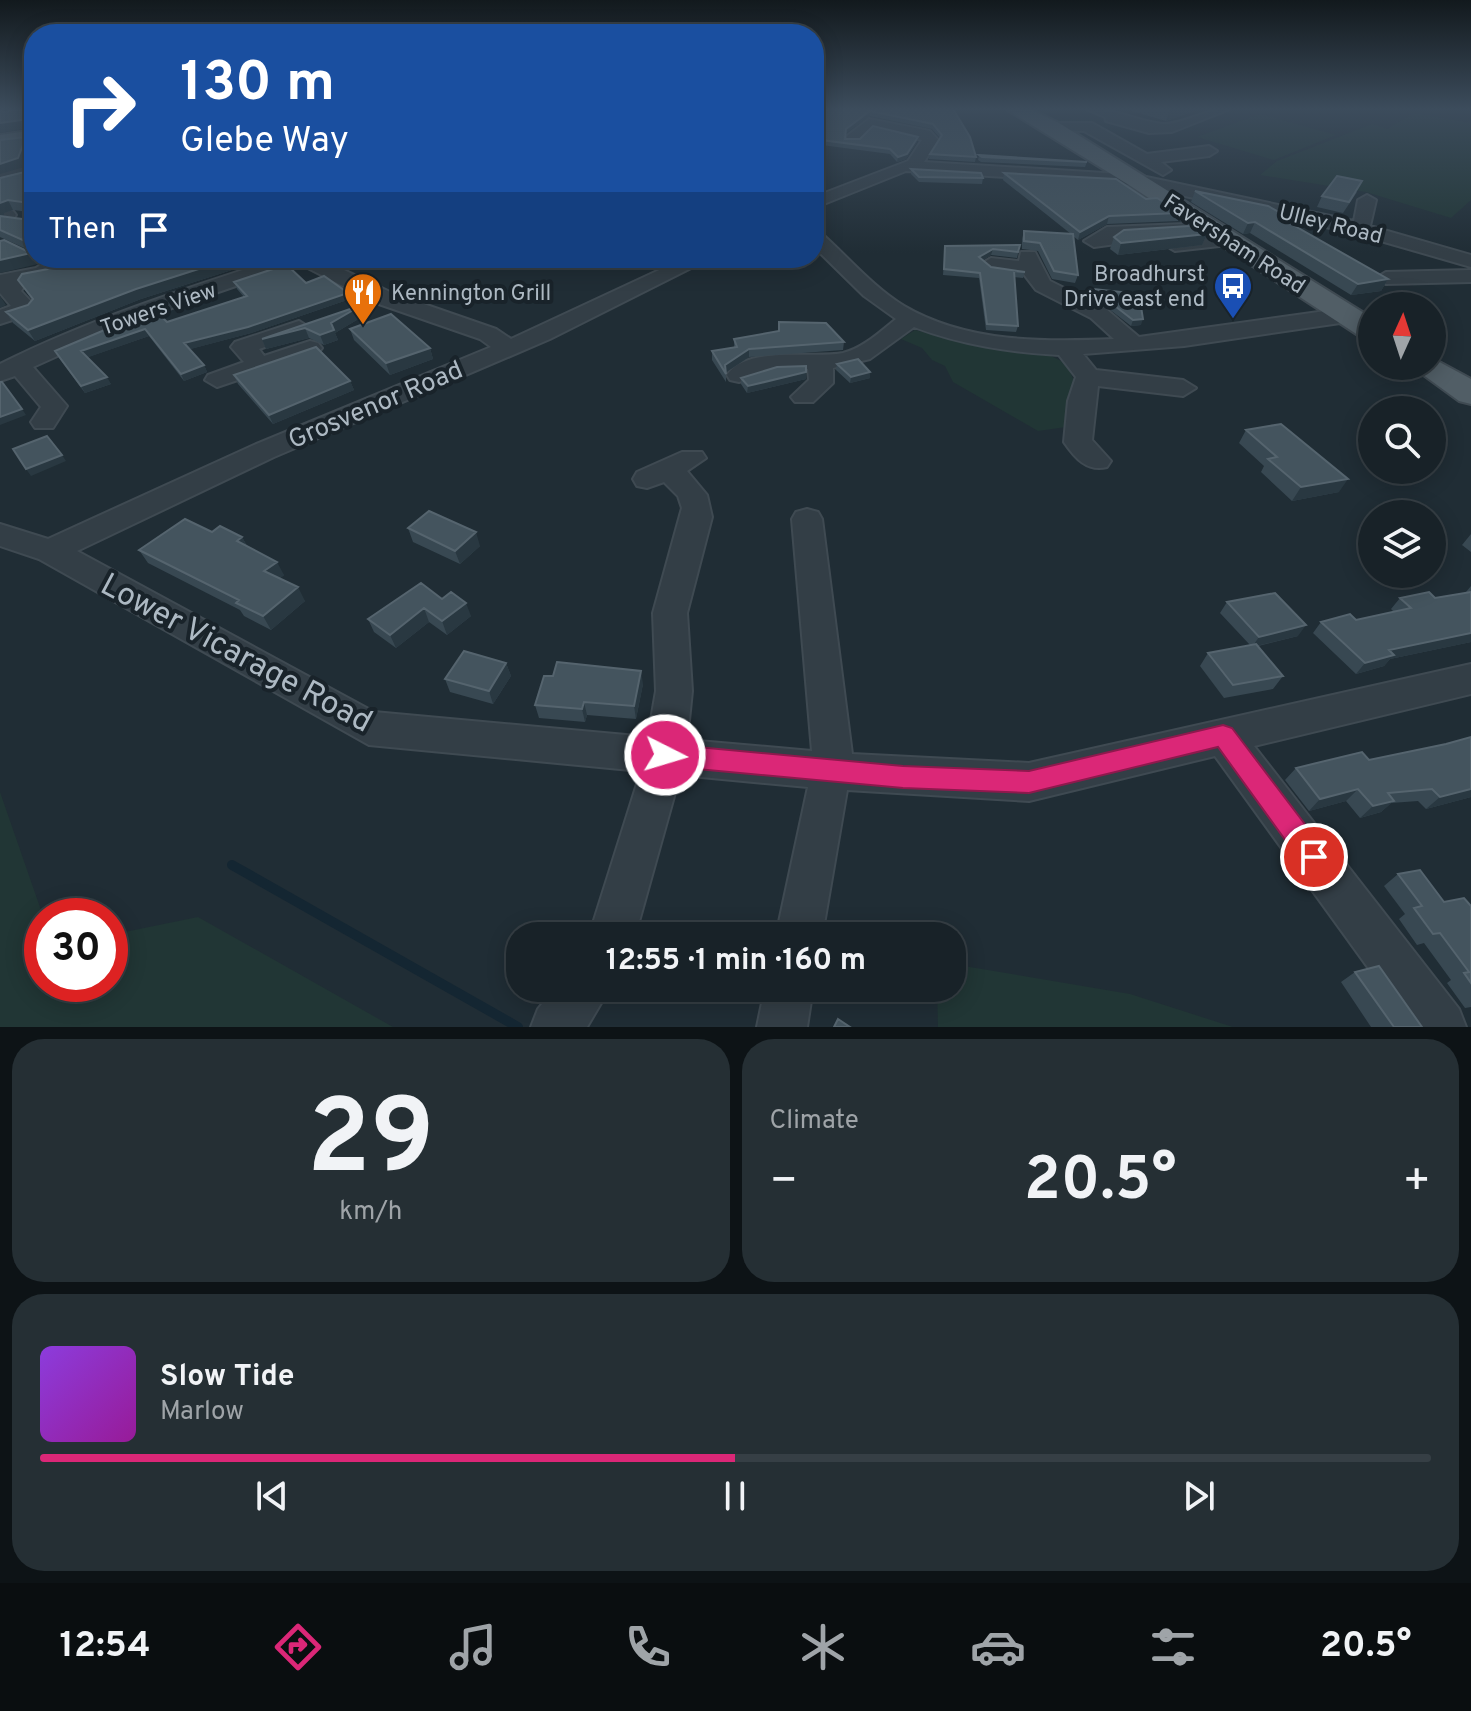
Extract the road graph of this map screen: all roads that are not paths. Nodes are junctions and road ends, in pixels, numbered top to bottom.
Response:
1 (896, 157) edge
2 (916, 157) edge
3 (1118, 157) edge
4 (1201, 157) edge
5 (909, 166) junction
6 (24, 167) edge
7 (0, 172) edge
8 (1155, 174) junction
9 (24, 175) edge
10 (0, 182) edge
11 (824, 199) edge
12 (1367, 200) dead end
13 (1254, 216) edge
14 (1324, 220) junction
15 (1289, 226) edge
16 (1361, 226) junction
17 (1211, 228) junction
18 (1094, 241) dead end
19 (1175, 245) edge
20 (824, 247) edge
21 (1471, 261) edge
22 (24, 264) edge
23 (991, 264) edge
24 (44, 268) edge
25 (271, 268) edge
26 (322, 268) edge
27 (680, 268) edge
28 (1471, 276) edge
29 (4, 278) edge
30 (1386, 278) edge
31 (892, 284) dead end
32 (862, 286) junction
33 (384, 298) junction
34 (180, 299) junction
35 (233, 304) edge
36 (355, 308) edge
37 (0, 317) edge
38 (911, 318) junction
39 (325, 319) edge
40 (1358, 322) edge
41 (1358, 323) edge
42 (1132, 343) junction
43 (310, 348) edge
44 (509, 348) junction
45 (1068, 350) junction
46 (815, 362) junction
47 (260, 365) junction
48 (10, 370) edge
49 (739, 375) edge
50 (1088, 377) junction
51 (1446, 378) edge
52 (217, 380) dead end
53 (1183, 388) dead end
54 (1471, 394) edge
55 (804, 397) dead end
56 (44, 422) dead end
57 (1050, 440) dead end
58 (668, 469) dead end
59 (807, 519) dead end
60 (0, 535) edge
61 (50, 551) junction
62 (1471, 679) edge
63 (1223, 736) junction
64 (660, 754) junction
65 (834, 771) junction
66 (616, 922) edge
67 (802, 922) edge
68 (575, 1002) edge
69 (786, 1002) edge
70 (556, 1027) edge
71 (782, 1027) edge
72 (1441, 1027) edge

1 - 5 street
2 - 5 street
3 - 8 main road, Faversham Road
4 - 8 street
5 - 8 street
5 - 11 street
6 - 7 street
8 - 14 street, Ulley Road
8 - 17 main road, Faversham Road
9 - 10 street
12 - 16 street
13 - 17 street
14 - 15 street
14 - 16 street, Ulley Road
16 - 21 street, Ulley Road
17 - 18 street
17 - 19 street
17 - 40 main road, Faversham Road
20 - 32 street
22 - 29 street
23 - 42 street
24 - 29 street
25 - 34 street, Towers View
26 - 33 street
27 - 44 street, Grosvenor Road
28 - 30 street
29 - 37 street
31 - 32 street
32 - 38 street
33 - 36 street
33 - 44 street
34 - 35 street
34 - 48 street, Towers View
38 - 45 street
38 - 46 street
39 - 47 street
41 - 42 street
42 - 45 street
43 - 47 street
44 - 61 street, Grosvenor Road
45 - 50 street
46 - 49 street
46 - 55 street
47 - 52 street
48 - 56 street, Towers View
50 - 53 street
50 - 57 street
51 - 54 main road
58 - 64 street
59 - 65 street
60 - 61 street, Lower Vicarage Road
61 - 64 street, Lower Vicarage Road
62 - 63 street, Lower Vicarage Road
63 - 65 street, Lower Vicarage Road
63 - 72 street
64 - 65 street, Lower Vicarage Road
64 - 66 street
65 - 67 street
68 - 70 street
69 - 71 street

